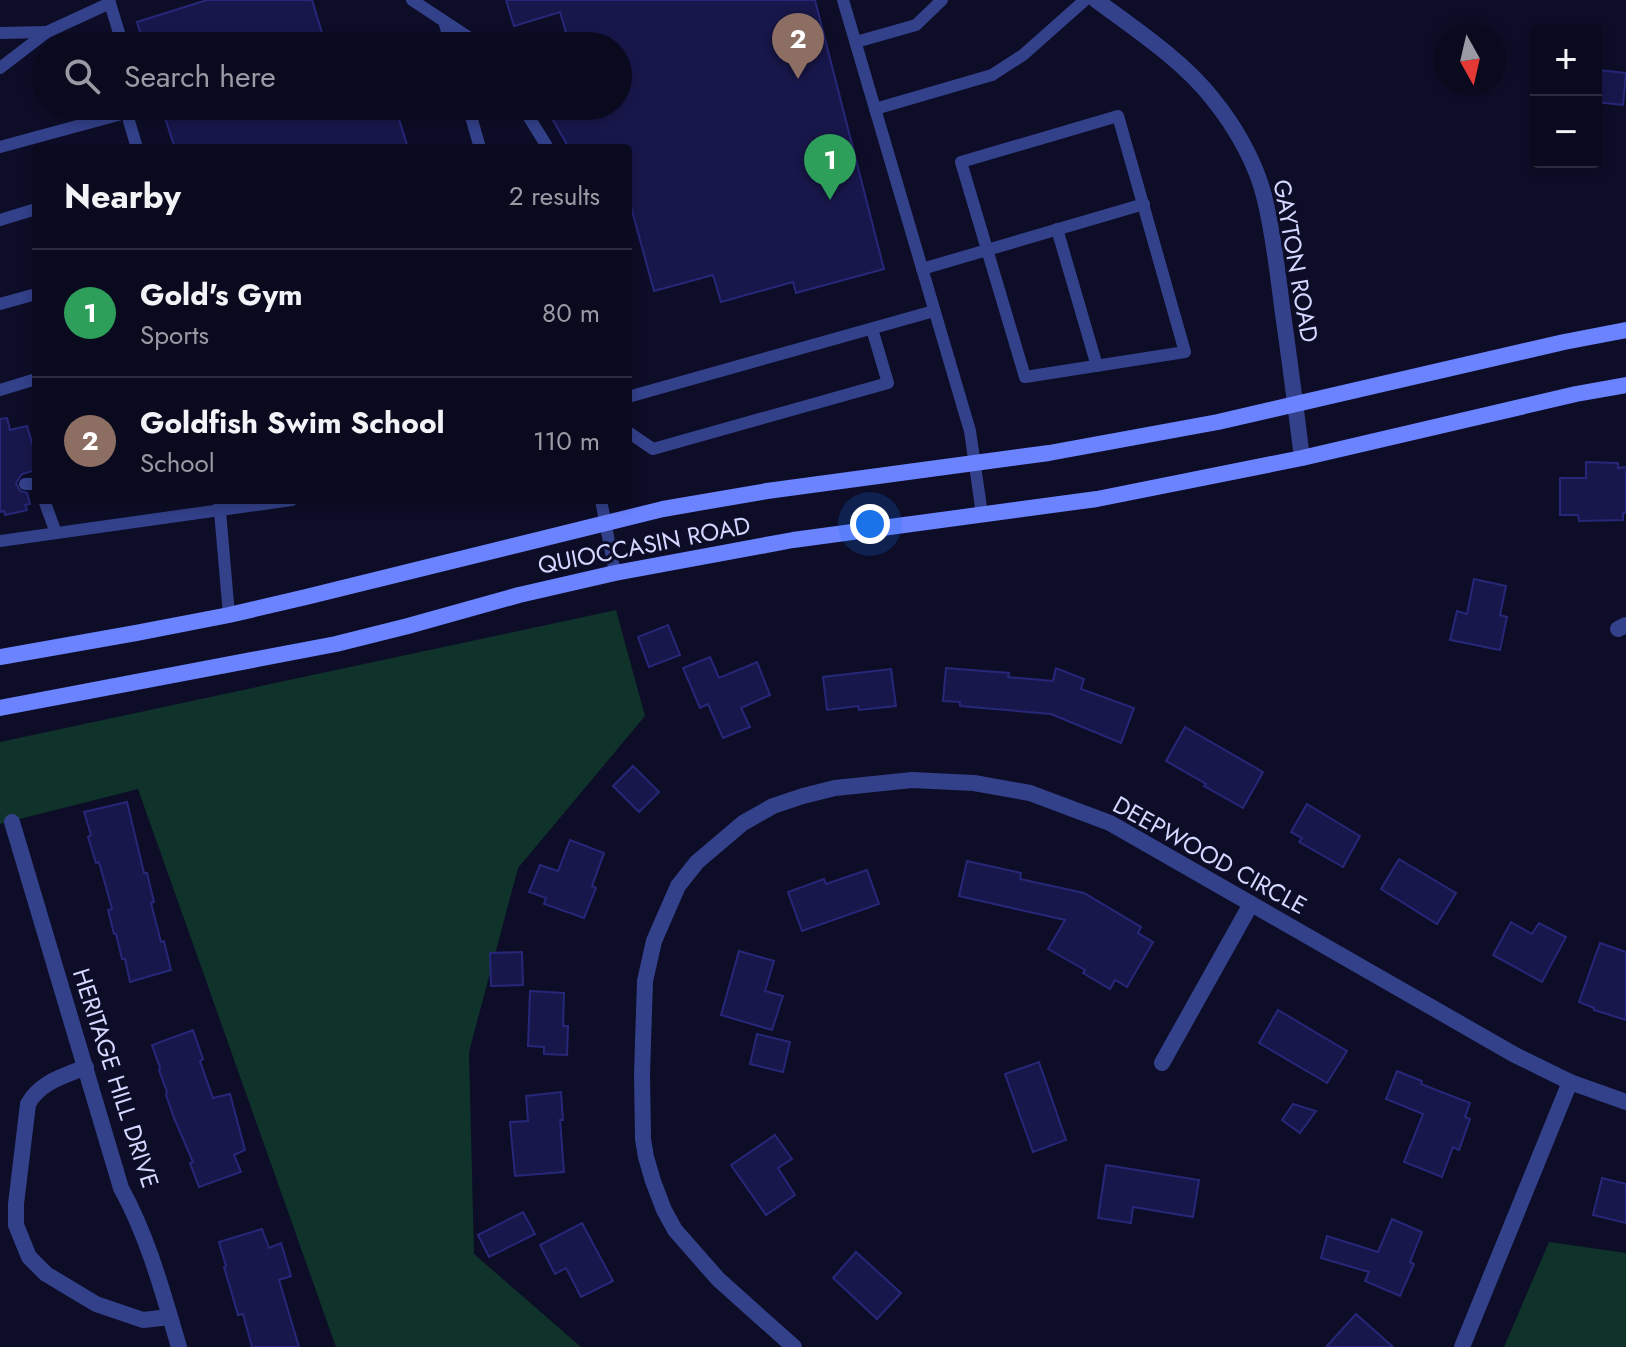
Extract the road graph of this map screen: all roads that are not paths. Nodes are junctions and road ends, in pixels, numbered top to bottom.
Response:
1 (412, 0) edge
2 (843, 0) edge
3 (942, 0) edge
4 (1085, 0) edge
5 (1096, 0) edge
6 (110, 2) edge
7 (444, 21) junction
8 (32, 32) edge
9 (47, 32) edge
10 (119, 32) edge
11 (447, 32) edge
12 (461, 32) edge
13 (0, 33) edge
14 (856, 42) junction
15 (32, 43) edge
16 (0, 68) edge
17 (875, 109) junction
18 (92, 120) edge
19 (129, 120) edge
20 (472, 120) edge
21 (531, 120) edge
22 (136, 144) edge
23 (479, 144) edge
24 (546, 144) edge
25 (0, 147) edge
26 (1144, 204) junction
27 (32, 210) edge
28 (0, 220) edge
29 (1057, 229) junction
30 (988, 250) junction
31 (922, 269) junction
32 (32, 295) edge
33 (0, 304) edge
34 (934, 311) junction
35 (872, 329) junction
36 (1626, 330) edge
37 (1097, 366) junction
38 (32, 380) edge
39 (1626, 385) edge
40 (0, 390) edge
41 (632, 396) edge
42 (1296, 404) junction
43 (632, 435) edge
44 (1302, 458) junction
45 (973, 464) junction
46 (45, 504) edge
47 (244, 504) edge
48 (602, 504) edge
49 (220, 506) edge
50 (982, 514) junction
51 (606, 522) junction
52 (56, 533) junction
53 (0, 541) edge
54 (615, 573) junction
55 (229, 615) junction
56 (0, 657) edge
57 (0, 708) edge
58 (12, 822) dead end
59 (1251, 904) junction
60 (1162, 1063) dead end
61 (86, 1067) junction
62 (1570, 1082) junction
63 (1626, 1102) edge
64 (170, 1317) junction
65 (179, 1347) edge
66 (794, 1347) edge
67 (1462, 1347) edge

1 - 7 lane
2 - 14 lane
3 - 14 lane
4 - 17 lane
5 - 42 street, GAYTON ROAD
6 - 9 lane
6 - 10 lane
7 - 11 lane
7 - 12 lane
8 - 13 lane
14 - 17 lane
15 - 16 lane
17 - 31 lane
18 - 25 lane
19 - 22 lane
20 - 23 lane
21 - 24 lane
26 - 29 lane
26 - 30 lane
26 - 37 lane
27 - 28 lane
29 - 30 lane
29 - 37 lane
30 - 31 lane
30 - 37 lane
31 - 34 lane
32 - 33 lane
34 - 35 lane
34 - 45 lane
35 - 41 lane
35 - 43 lane
36 - 42 main road
38 - 40 lane
39 - 44 main road
42 - 44 street, GAYTON ROAD
42 - 45 main road, QUIOCCASIN ROAD
44 - 50 main road, QUIOCCASIN ROAD
45 - 50 lane
45 - 51 main road, QUIOCCASIN ROAD
46 - 52 lane
47 - 49 lane
48 - 51 lane
49 - 52 lane
49 - 55 lane
50 - 54 main road, QUIOCCASIN ROAD
51 - 54 lane
51 - 55 main road, QUIOCCASIN ROAD
52 - 53 lane
54 - 57 main road, QUIOCCASIN ROAD
55 - 56 main road, QUIOCCASIN ROAD
58 - 61 street, HERITAGE HILL DRIVE
59 - 60 street
59 - 62 street, DEEPWOOD CIRCLE
59 - 66 street, DEEPWOOD CIRCLE
61 - 64 street, HERITAGE HILL DRIVE
61 - 64 street
62 - 63 street, DEEPWOOD CIRCLE
62 - 67 street
64 - 65 street, HERITAGE HILL DRIVE

